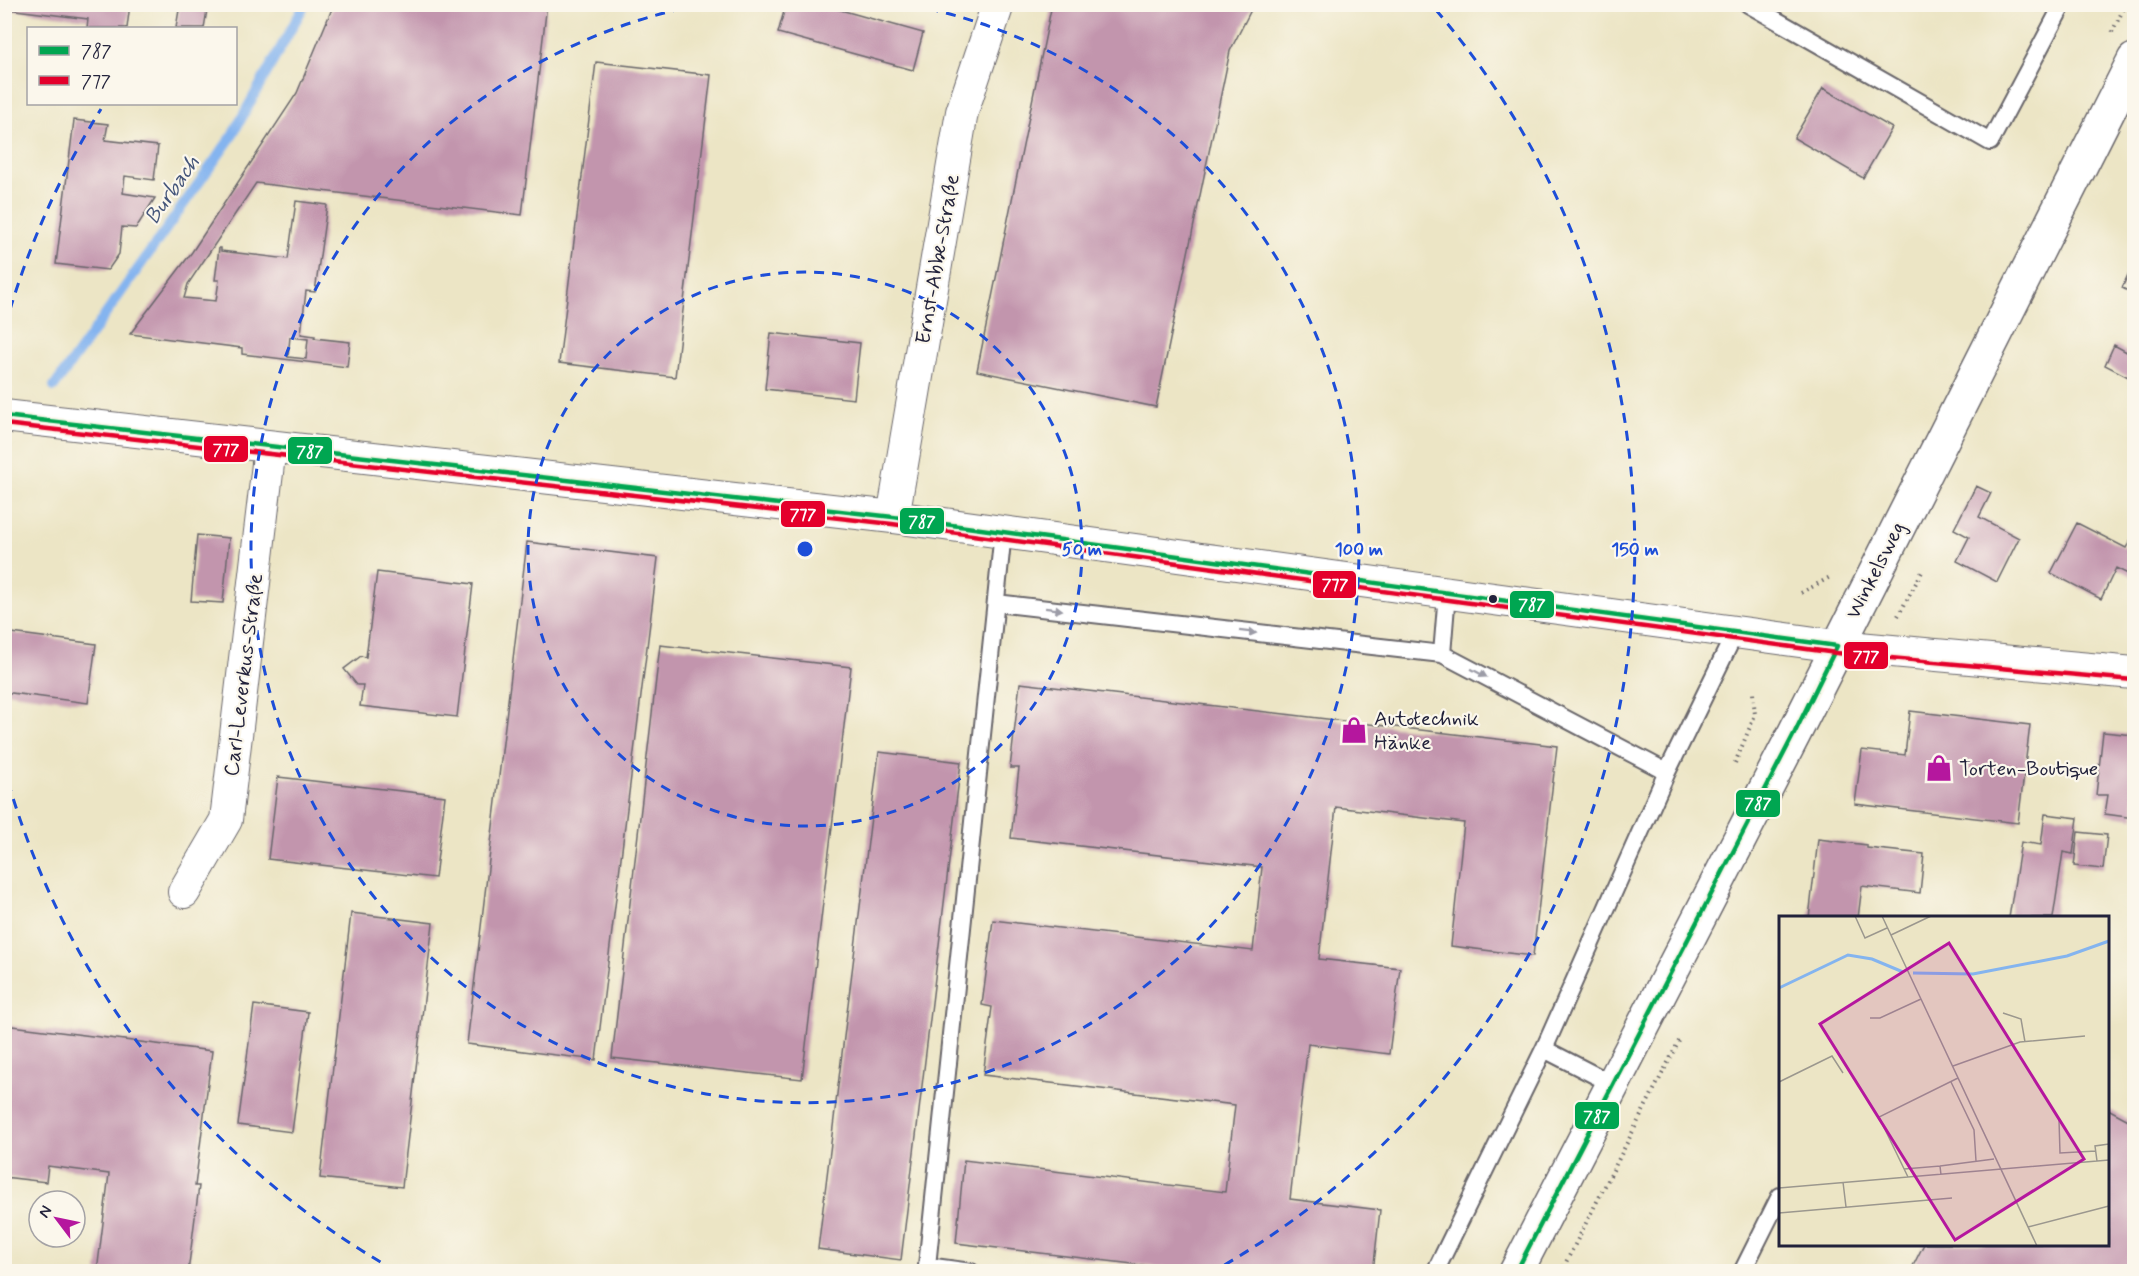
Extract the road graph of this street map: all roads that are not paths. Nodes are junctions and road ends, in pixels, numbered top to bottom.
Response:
1 (998, 4) edge
2 (1748, 4) edge
3 (2063, 4) edge
4 (2134, 60) edge
5 (4, 416) edge
6 (270, 447) junction
7 (893, 517) junction
8 (1003, 532) junction
9 (1447, 593) junction
10 (996, 603) junction
11 (1735, 633) junction
12 (1837, 646) junction
13 (1442, 654) junction
14 (2134, 673) edge
15 (1667, 772) junction
16 (184, 892) dead end
17 (1544, 1049) junction
18 (1614, 1084) junction
19 (1779, 1198) edge
20 (971, 1272) edge
21 (1435, 1272) edge
22 (1516, 1272) edge
23 (1742, 1272) edge

1 - 7 street, Ernst-Abbe-Straße
2 - 3 lane
4 - 12 street, Winkelsweg
5 - 6 street
6 - 7 street
6 - 16 street, Carl-Leverkus-Straße
7 - 8 street
8 - 9 street
8 - 10 lane
9 - 11 street
9 - 13 lane
10 -> 13 lane
10 - 20 lane
11 - 12 street
11 - 15 lane
12 - 14 street
12 - 18 street, Winkelsweg
13 -> 15 lane
15 - 17 lane
17 - 18 lane
17 - 21 lane
18 - 22 street, Winkelsweg
19 - 23 lane

